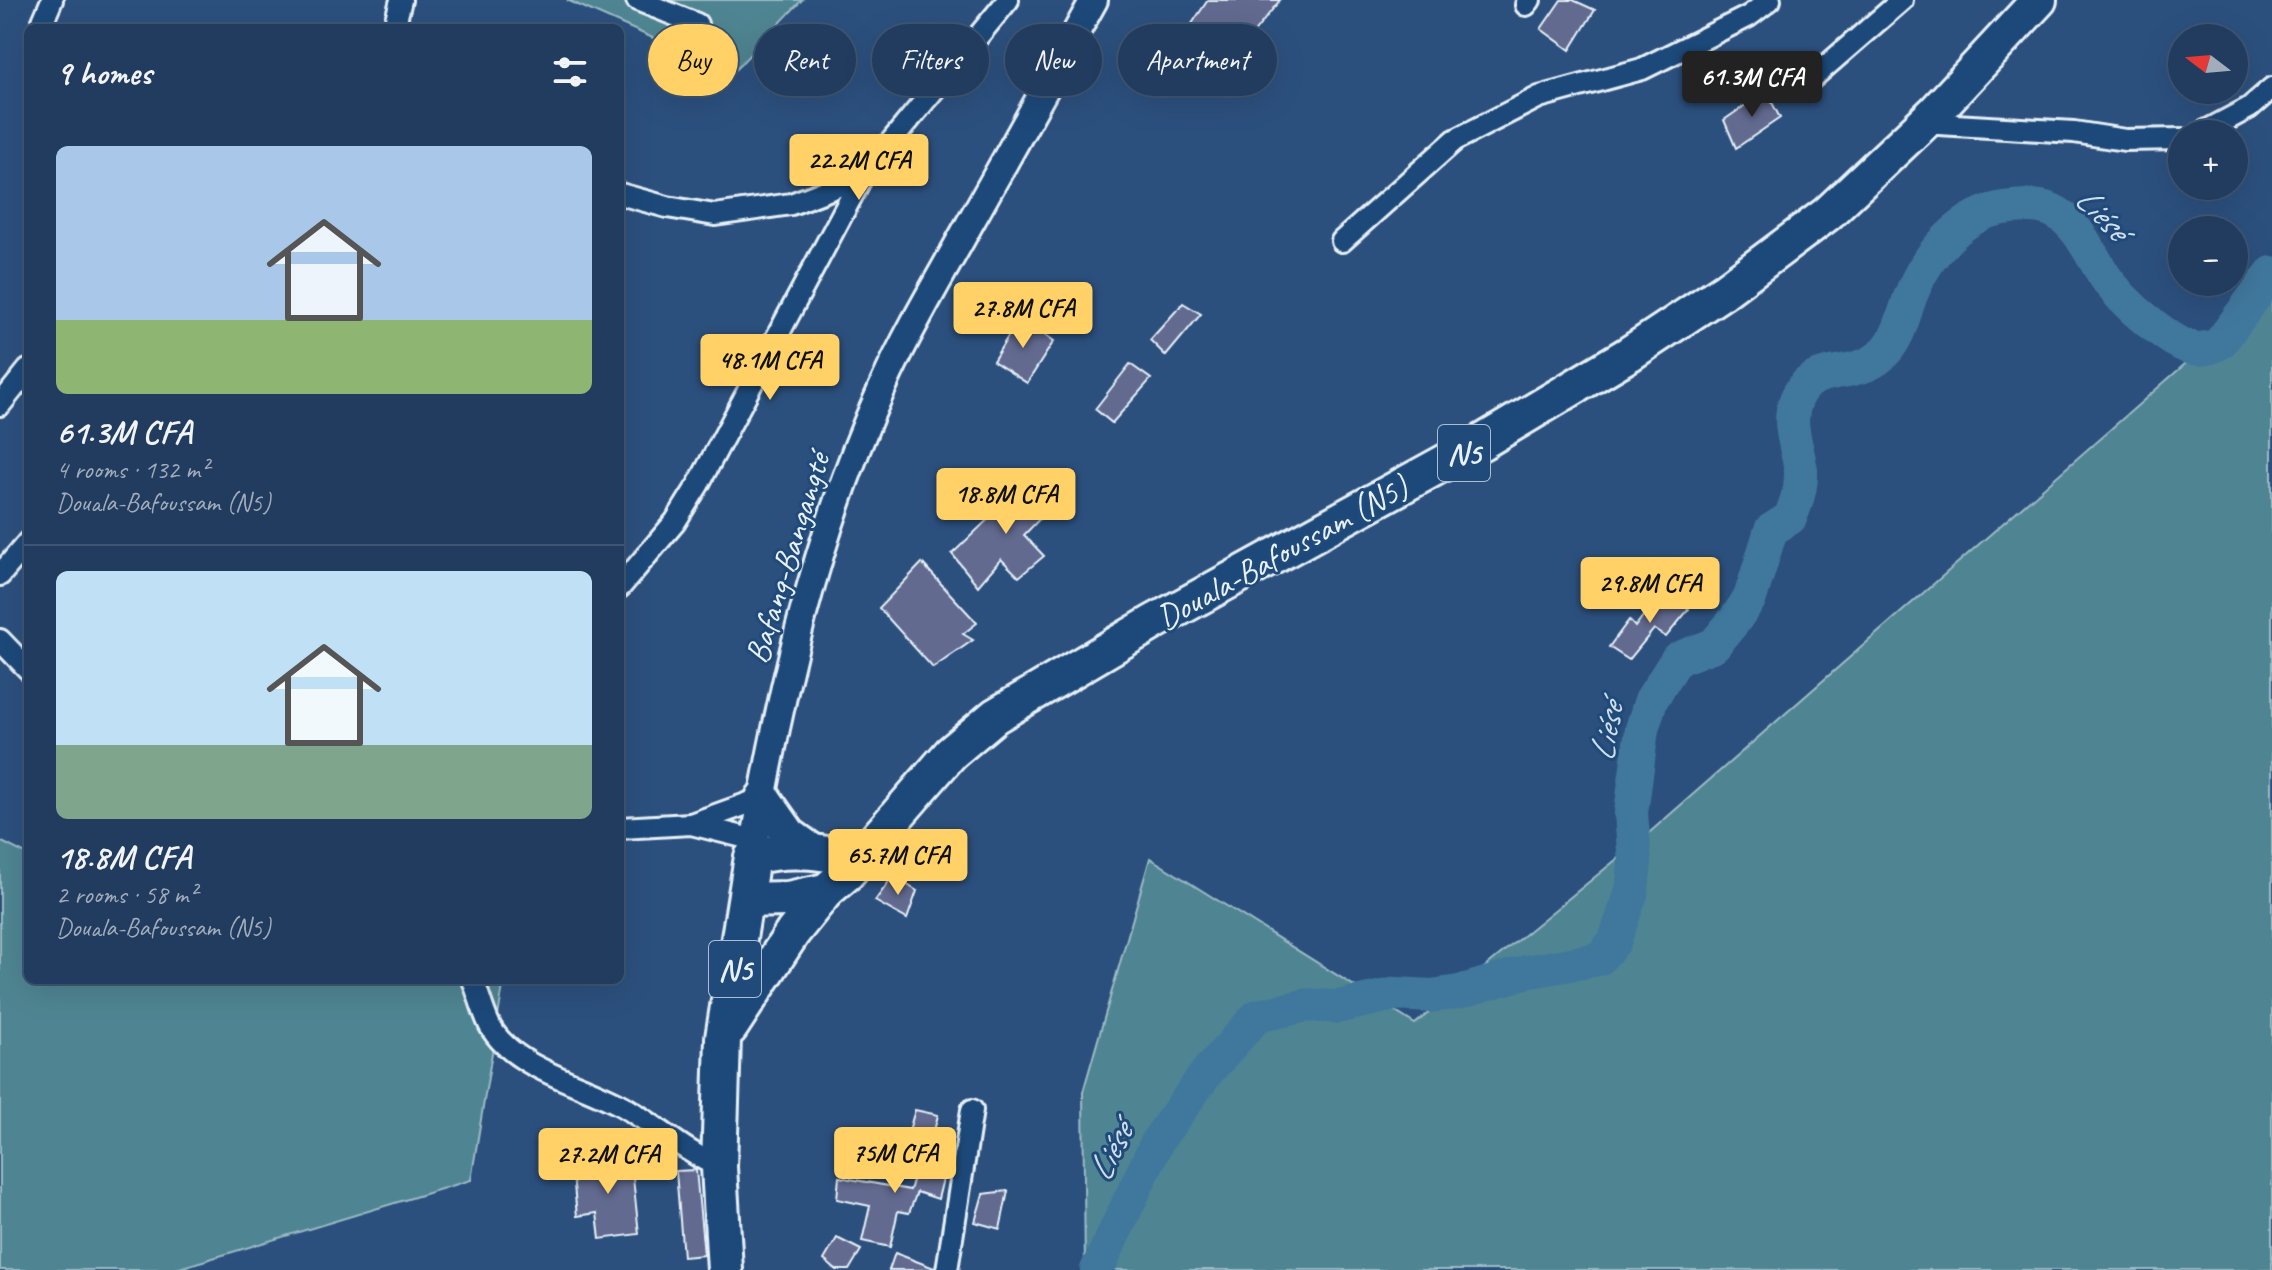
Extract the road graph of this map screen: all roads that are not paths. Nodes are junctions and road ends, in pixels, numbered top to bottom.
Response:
1 (52, 0) edge
2 (401, 0) edge
3 (637, 0) edge
4 (1008, 0) edge
5 (1094, 0) edge
6 (1770, 0) edge
7 (1902, 0) edge
8 (2039, 0) edge
9 (42, 24) edge
10 (395, 24) edge
11 (697, 24) dead end
12 (1802, 87) dead end
13 (2272, 88) edge
14 (2226, 120) edge
15 (1922, 123) junction
16 (2168, 139) edge
17 (862, 177) junction
18 (624, 195) edge
19 (1342, 241) dead end
20 (24, 375) edge
21 (0, 405) edge
22 (24, 547) edge
23 (0, 575) edge
24 (624, 582) edge
25 (0, 640) edge
26 (24, 665) edge
27 (763, 798) junction
28 (691, 824) junction
29 (624, 828) edge
30 (754, 848) junction
31 (810, 850) junction
32 (858, 859) junction
33 (826, 891) junction
34 (747, 900) junction
35 (474, 984) edge
36 (723, 1038) junction
37 (972, 1110) dead end
38 (719, 1167) junction
39 (725, 1270) edge
40 (947, 1270) edge

1 - 9 street
2 - 10 street
3 - 11 street
4 - 17 street
5 - 27 street, Bafang-Bangangté
6 - 19 street
7 - 12 street
8 - 15 highway, Douala-Bafoussam (N5) / N5
13 - 14 street
15 - 16 street
15 - 32 highway, Douala-Bafoussam (N5) / N5
17 - 18 street
17 - 24 street
20 - 21 street
22 - 23 street
25 - 26 street
27 - 28 street
27 - 30 street, Bafang-Bangangté
27 - 31 highway
28 - 29 street
28 - 30 street
30 - 31 highway
30 - 34 highway, N5
31 - 32 highway
32 - 33 highway, Douala-Bafoussam (N5) / N5
33 - 34 highway, N5
33 - 36 highway, Douala-Bafoussam (N5)
34 - 36 highway, N5
35 - 38 street
36 - 38 highway, N5
37 - 40 street
38 - 39 highway, N5

